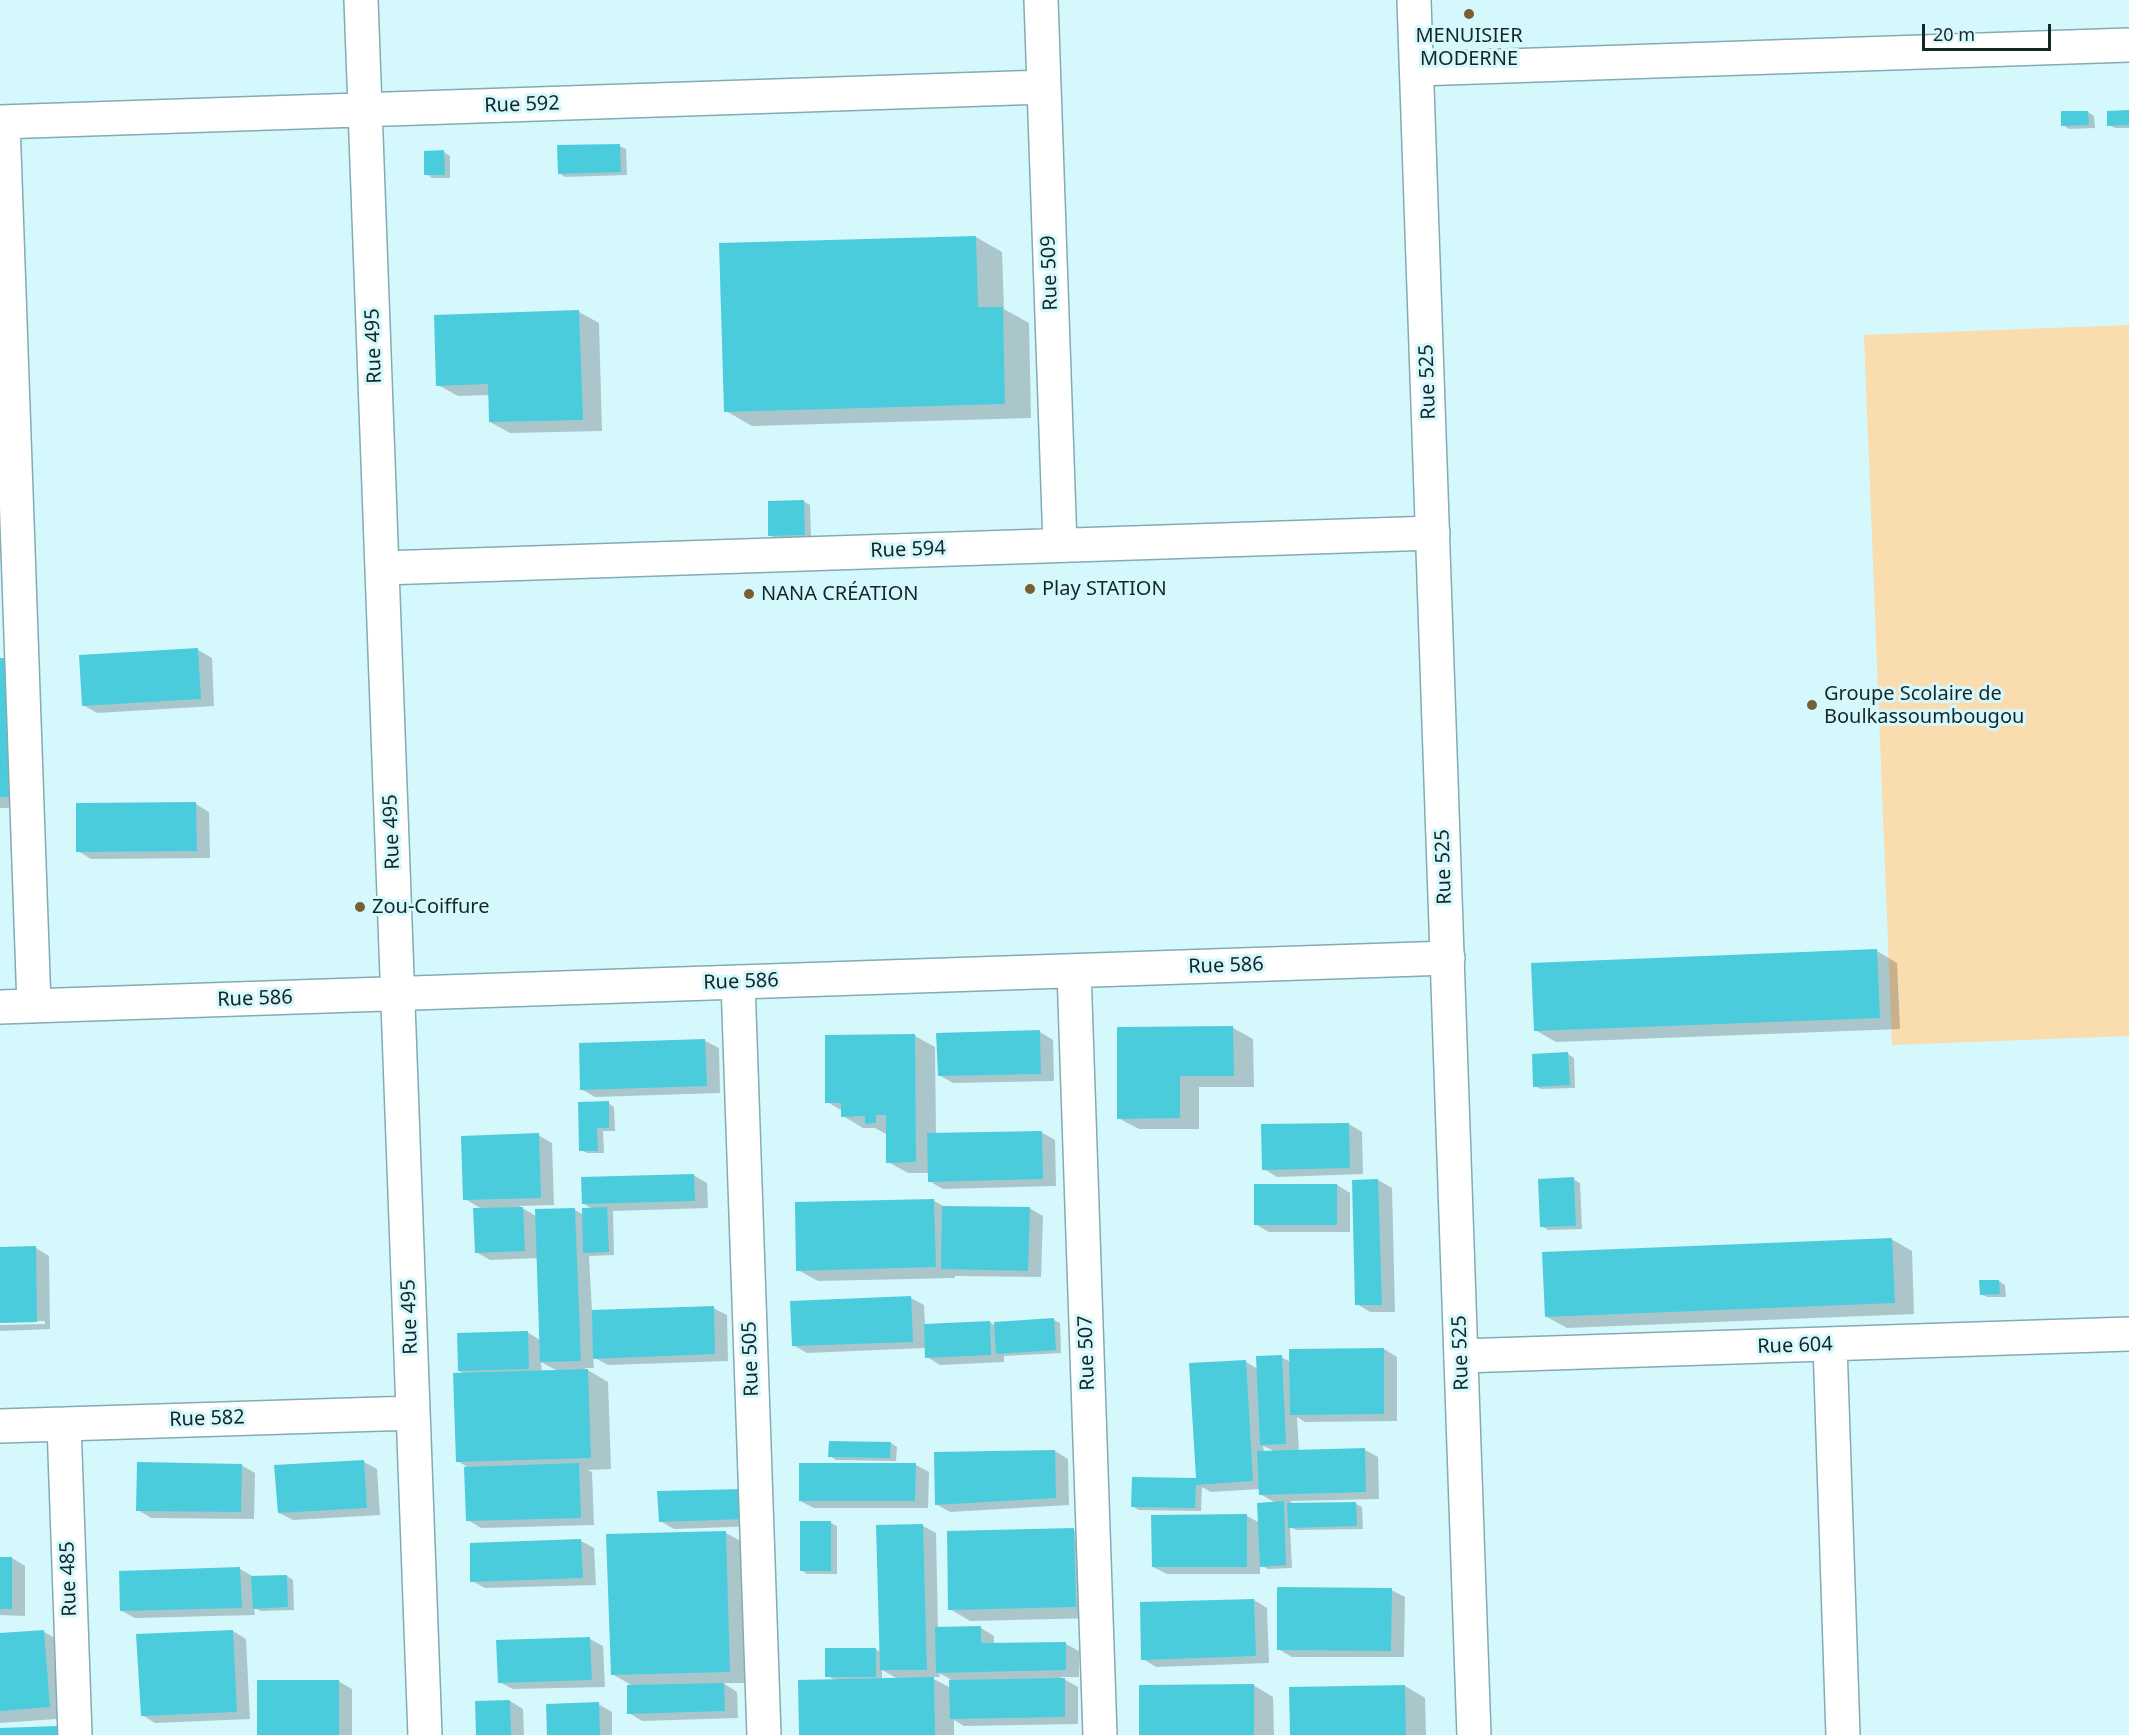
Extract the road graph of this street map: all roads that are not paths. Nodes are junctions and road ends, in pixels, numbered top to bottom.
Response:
1 (361, 0) edge
2 (1041, 0) edge
3 (1414, 0) edge
4 (2129, 45) edge
5 (1417, 69) junction
6 (1044, 87) junction
7 (365, 110) junction
8 (2, 122) edge
9 (1433, 532) junction
10 (1060, 545) junction
11 (383, 568) junction
12 (1448, 958) junction
13 (1074, 971) junction
14 (738, 982) junction
15 (398, 994) junction
16 (34, 1006) junction
17 (0, 1007) edge
18 (2129, 1334) edge
19 (1830, 1344) junction
20 (1461, 1356) junction
21 (413, 1413) junction
22 (64, 1424) junction
23 (0, 1426) edge
24 (75, 1735) edge
25 (425, 1735) edge
26 (764, 1735) edge
27 (1100, 1735) edge
28 (1474, 1735) edge
29 (1843, 1735) edge

1 - 7 street, Rue 495
2 - 6 street, Rue 509
3 - 5 street, Rue 525
4 - 5 street
5 - 9 street, Rue 525
6 - 7 street, Rue 592
6 - 10 street, Rue 509
7 - 8 street, Rue 592
7 - 11 street, Rue 495
8 - 16 street
9 - 10 street, Rue 594
9 - 12 street, Rue 525
10 - 11 street, Rue 594
11 - 15 street, Rue 495
12 - 13 street, Rue 586
12 - 20 street, Rue 525
13 - 14 street, Rue 586
13 - 27 street, Rue 507
14 - 15 street, Rue 586
14 - 26 street, Rue 505
15 - 16 street, Rue 586
15 - 21 street, Rue 495
16 - 17 street, Rue 586
18 - 19 street, Rue 604
19 - 20 street, Rue 604
19 - 29 street
20 - 28 street, Rue 525
21 - 22 street, Rue 582
21 - 25 street, Rue 495
22 - 23 street, Rue 582
22 - 24 street, Rue 485

